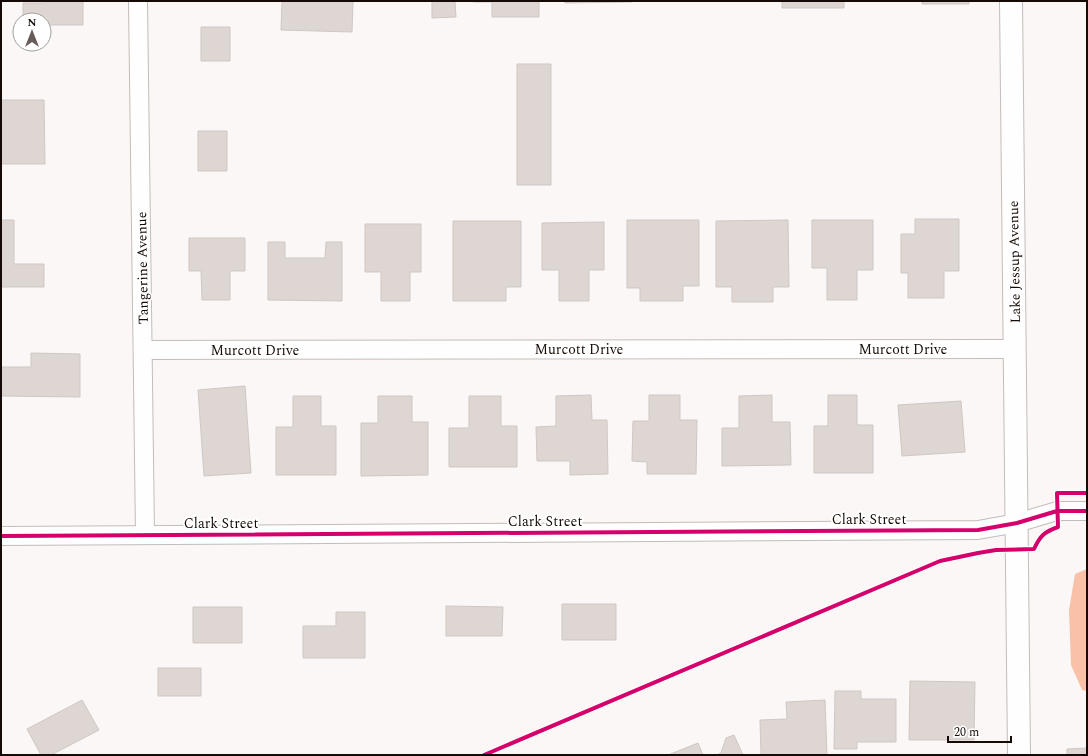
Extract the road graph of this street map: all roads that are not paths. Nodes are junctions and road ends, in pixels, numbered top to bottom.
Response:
1 (138, 1) edge
2 (1011, 1) edge
3 (1015, 349) junction
4 (143, 350) junction
5 (1087, 511) edge
6 (1017, 523) junction
7 (145, 534) junction
8 (1, 536) edge
9 (1019, 755) edge

1 - 4 street, Tangerine Avenue
2 - 3 street, Lake Jessup Avenue
3 - 4 street, Murcott Drive
3 - 6 street, Lake Jessup Avenue
4 - 7 street, Tangerine Avenue
5 - 6 street, Clark Street
6 - 7 street, Clark Street
6 - 9 street, Lake Jessup Avenue
7 - 8 street, Clark Street

